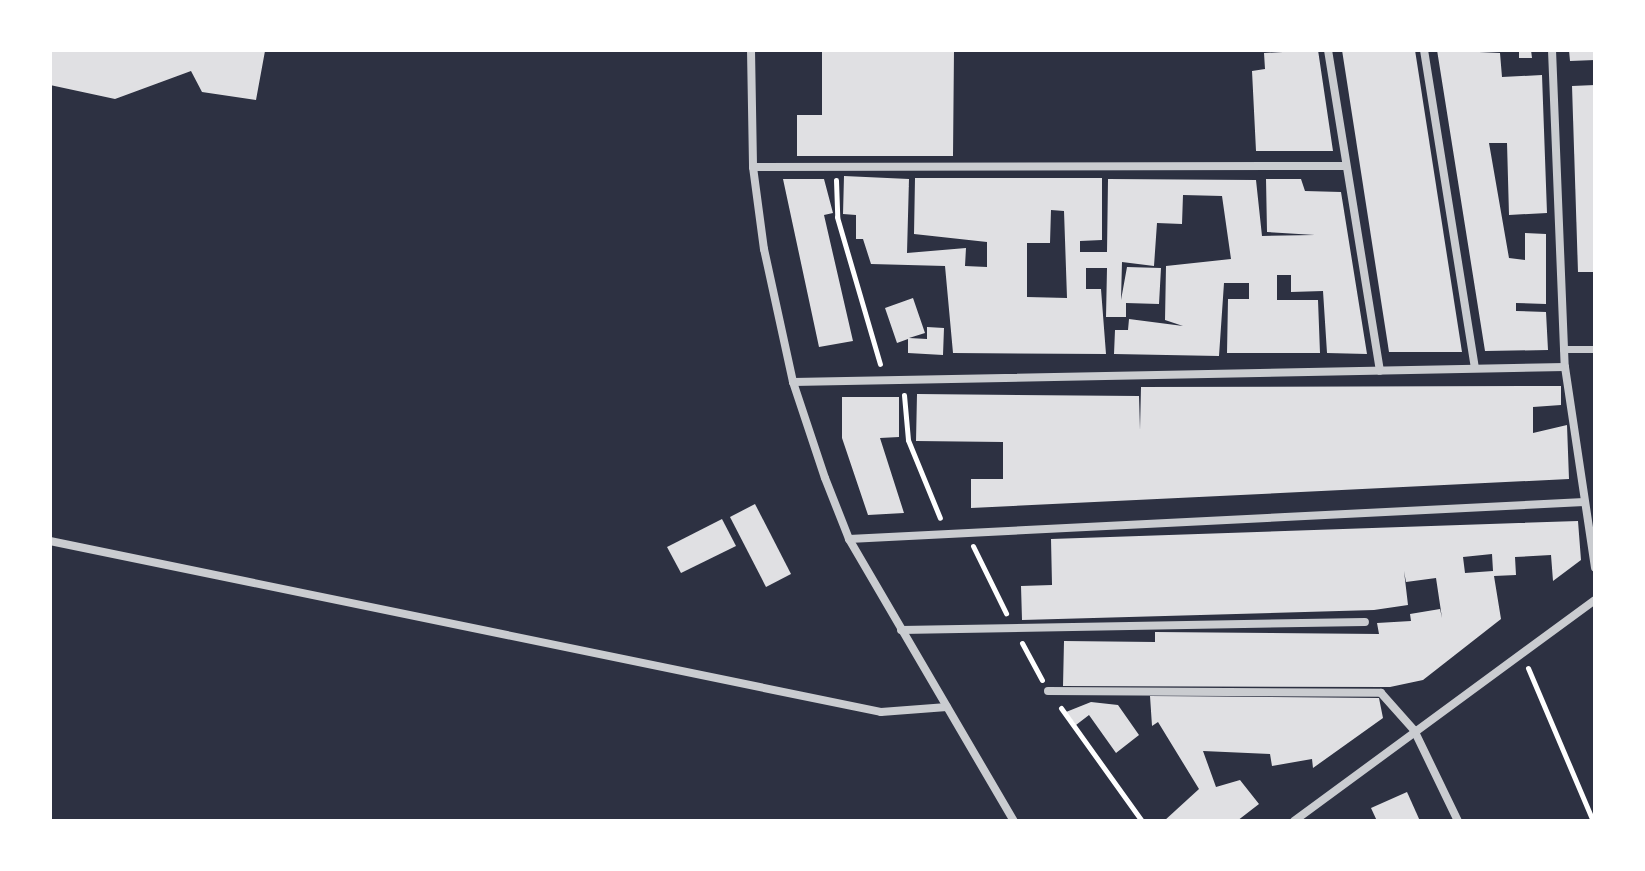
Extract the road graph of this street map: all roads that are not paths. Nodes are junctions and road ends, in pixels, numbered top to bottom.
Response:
1 (751, 50) edge
2 (1328, 50) edge
3 (1424, 50) edge
4 (1552, 50) edge
5 (1346, 166) junction
6 (753, 167) junction
7 (1563, 349) junction
8 (1595, 349) edge
9 (1565, 367) junction
10 (1475, 368) junction
11 (1380, 371) junction
12 (793, 382) junction
13 (1584, 502) junction
14 (849, 539) junction
15 (50, 541) edge
16 (1595, 568) edge
17 (1595, 600) edge
18 (1365, 622) dead end
19 (901, 630) junction
20 (1048, 691) dead end
21 (947, 707) junction
22 (1414, 730) junction
23 (1014, 821) edge
24 (1294, 821) edge
25 (1458, 821) edge

1 - 6 street
2 - 5 street
3 - 10 street
4 - 7 street
5 - 6 street
5 - 11 street
6 - 12 street
7 - 8 street
7 - 9 street
9 - 10 street
9 - 13 street
10 - 11 street
11 - 12 street
12 - 14 street
13 - 14 street
13 - 16 street
14 - 19 street
15 - 21 street
17 - 22 street
18 - 19 street
19 - 21 street
20 - 22 street
21 - 23 street
22 - 24 street
22 - 25 street

